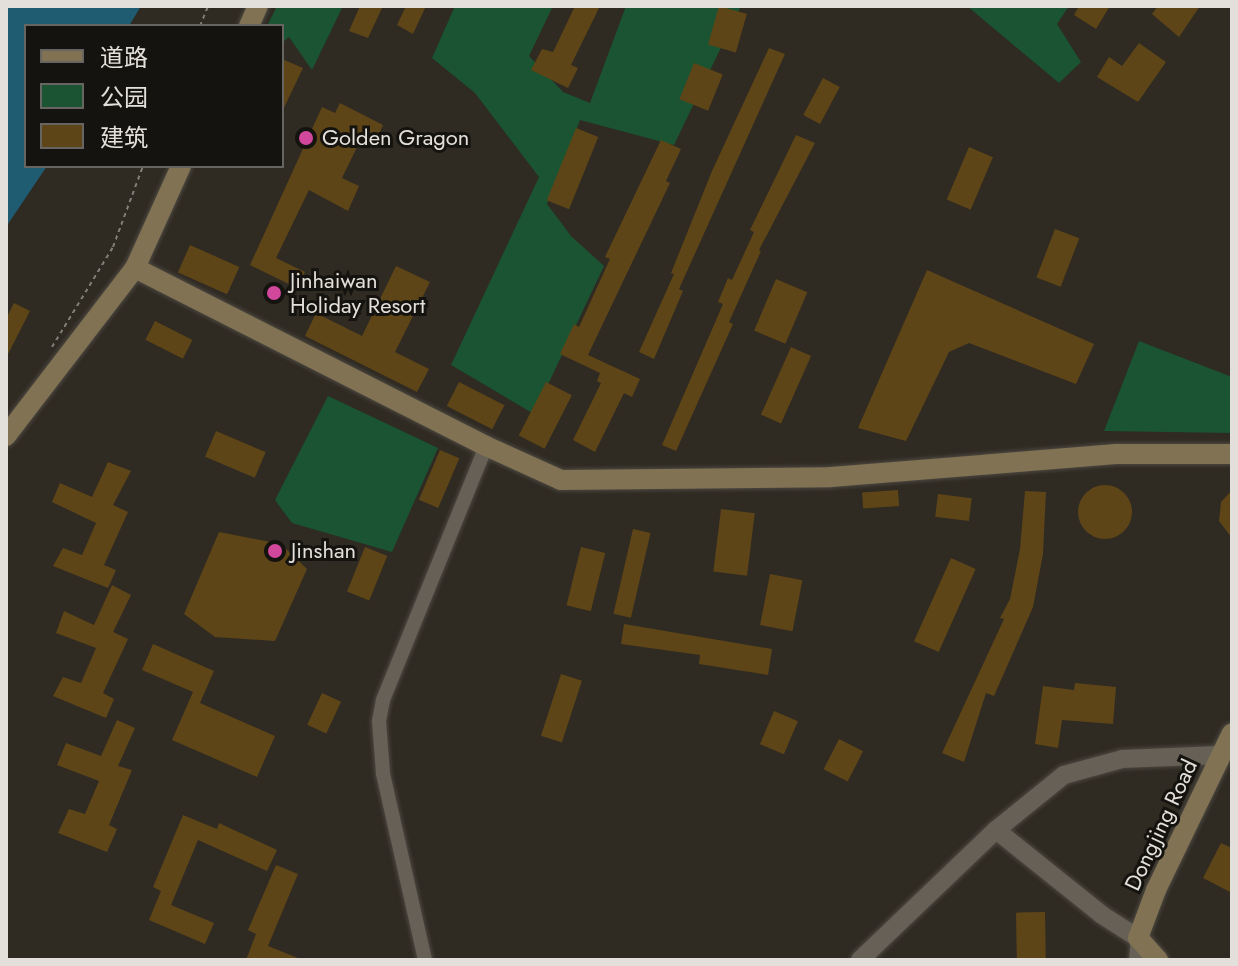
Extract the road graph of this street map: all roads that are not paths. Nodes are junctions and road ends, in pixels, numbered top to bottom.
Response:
1 (180, 168) edge
2 (135, 268) junction
3 (6, 436) edge
4 (486, 446) junction
5 (1232, 454) edge
6 (1232, 733) edge
7 (1220, 755) junction
8 (996, 830) junction
9 (1138, 938) junction
10 (425, 960) edge
11 (860, 960) edge
12 (1136, 960) edge
13 (1158, 960) edge

1 - 2 main road
2 - 3 main road
2 - 4 main road
4 - 5 main road
4 - 10 street
6 - 7 main road, Dongjing Road
7 - 8 street
7 - 9 main road, Dongjing Road
8 - 9 street
8 - 11 street
9 - 12 street
9 - 13 main road

